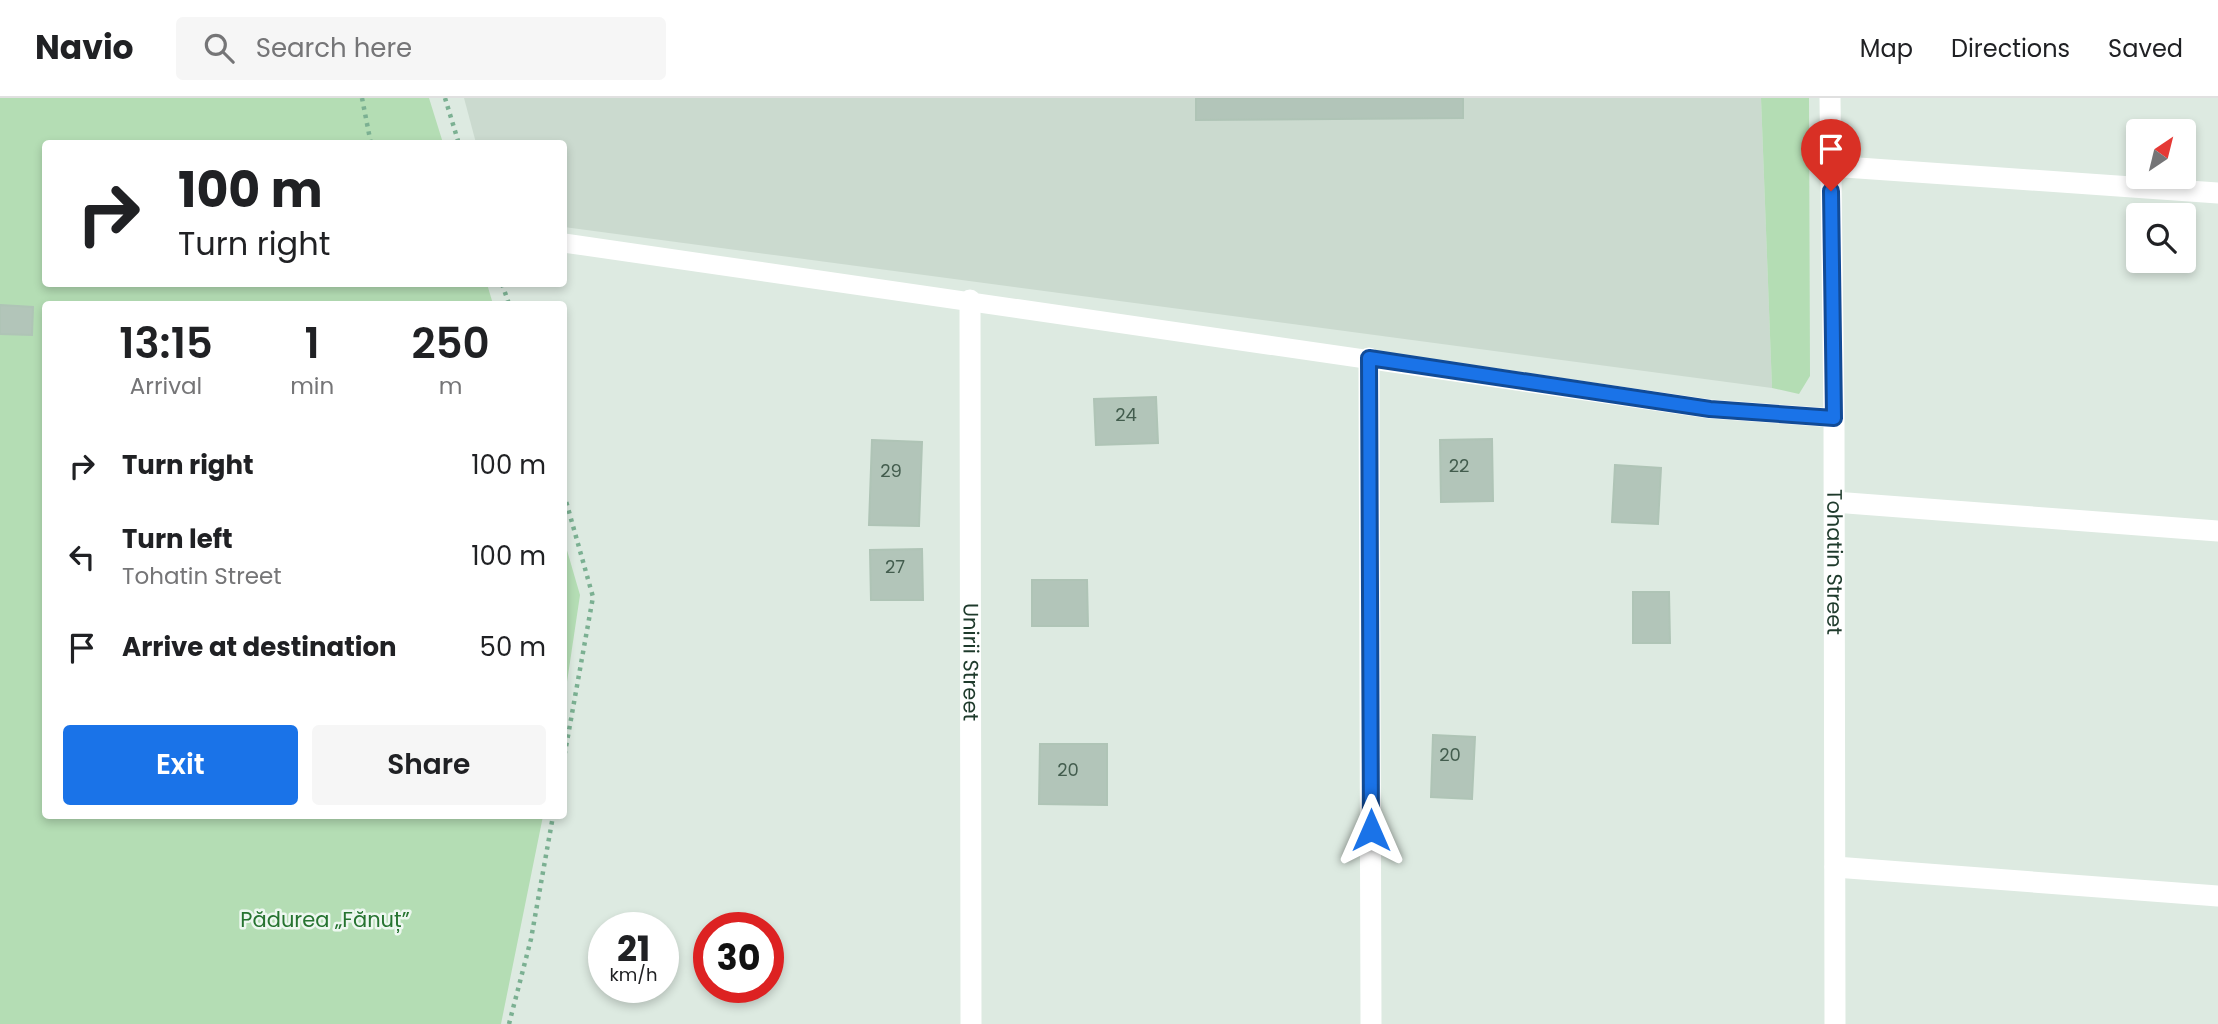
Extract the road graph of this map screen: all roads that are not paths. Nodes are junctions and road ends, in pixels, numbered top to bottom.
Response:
1 (1829, 98) edge
2 (1830, 166) junction
3 (2218, 193) edge
4 (567, 243) edge
5 (970, 300) junction
6 (1369, 358) junction
7 (1834, 418) junction
8 (1834, 502) junction
9 (2218, 531) edge
10 (1835, 867) junction
11 (2218, 896) edge
12 (971, 1024) edge
13 (1371, 1024) edge
14 (1835, 1024) edge

1 - 2 street, Tohatin Street
2 - 3 street
2 - 7 street, Tohatin Street
4 - 5 lane
5 - 6 lane
5 - 12 street, Unirii Street
6 - 7 lane
6 - 13 street
7 - 8 street, Tohatin Street
8 - 9 street
8 - 10 street, Tohatin Street
10 - 11 street
10 - 14 street, Tohatin Street

